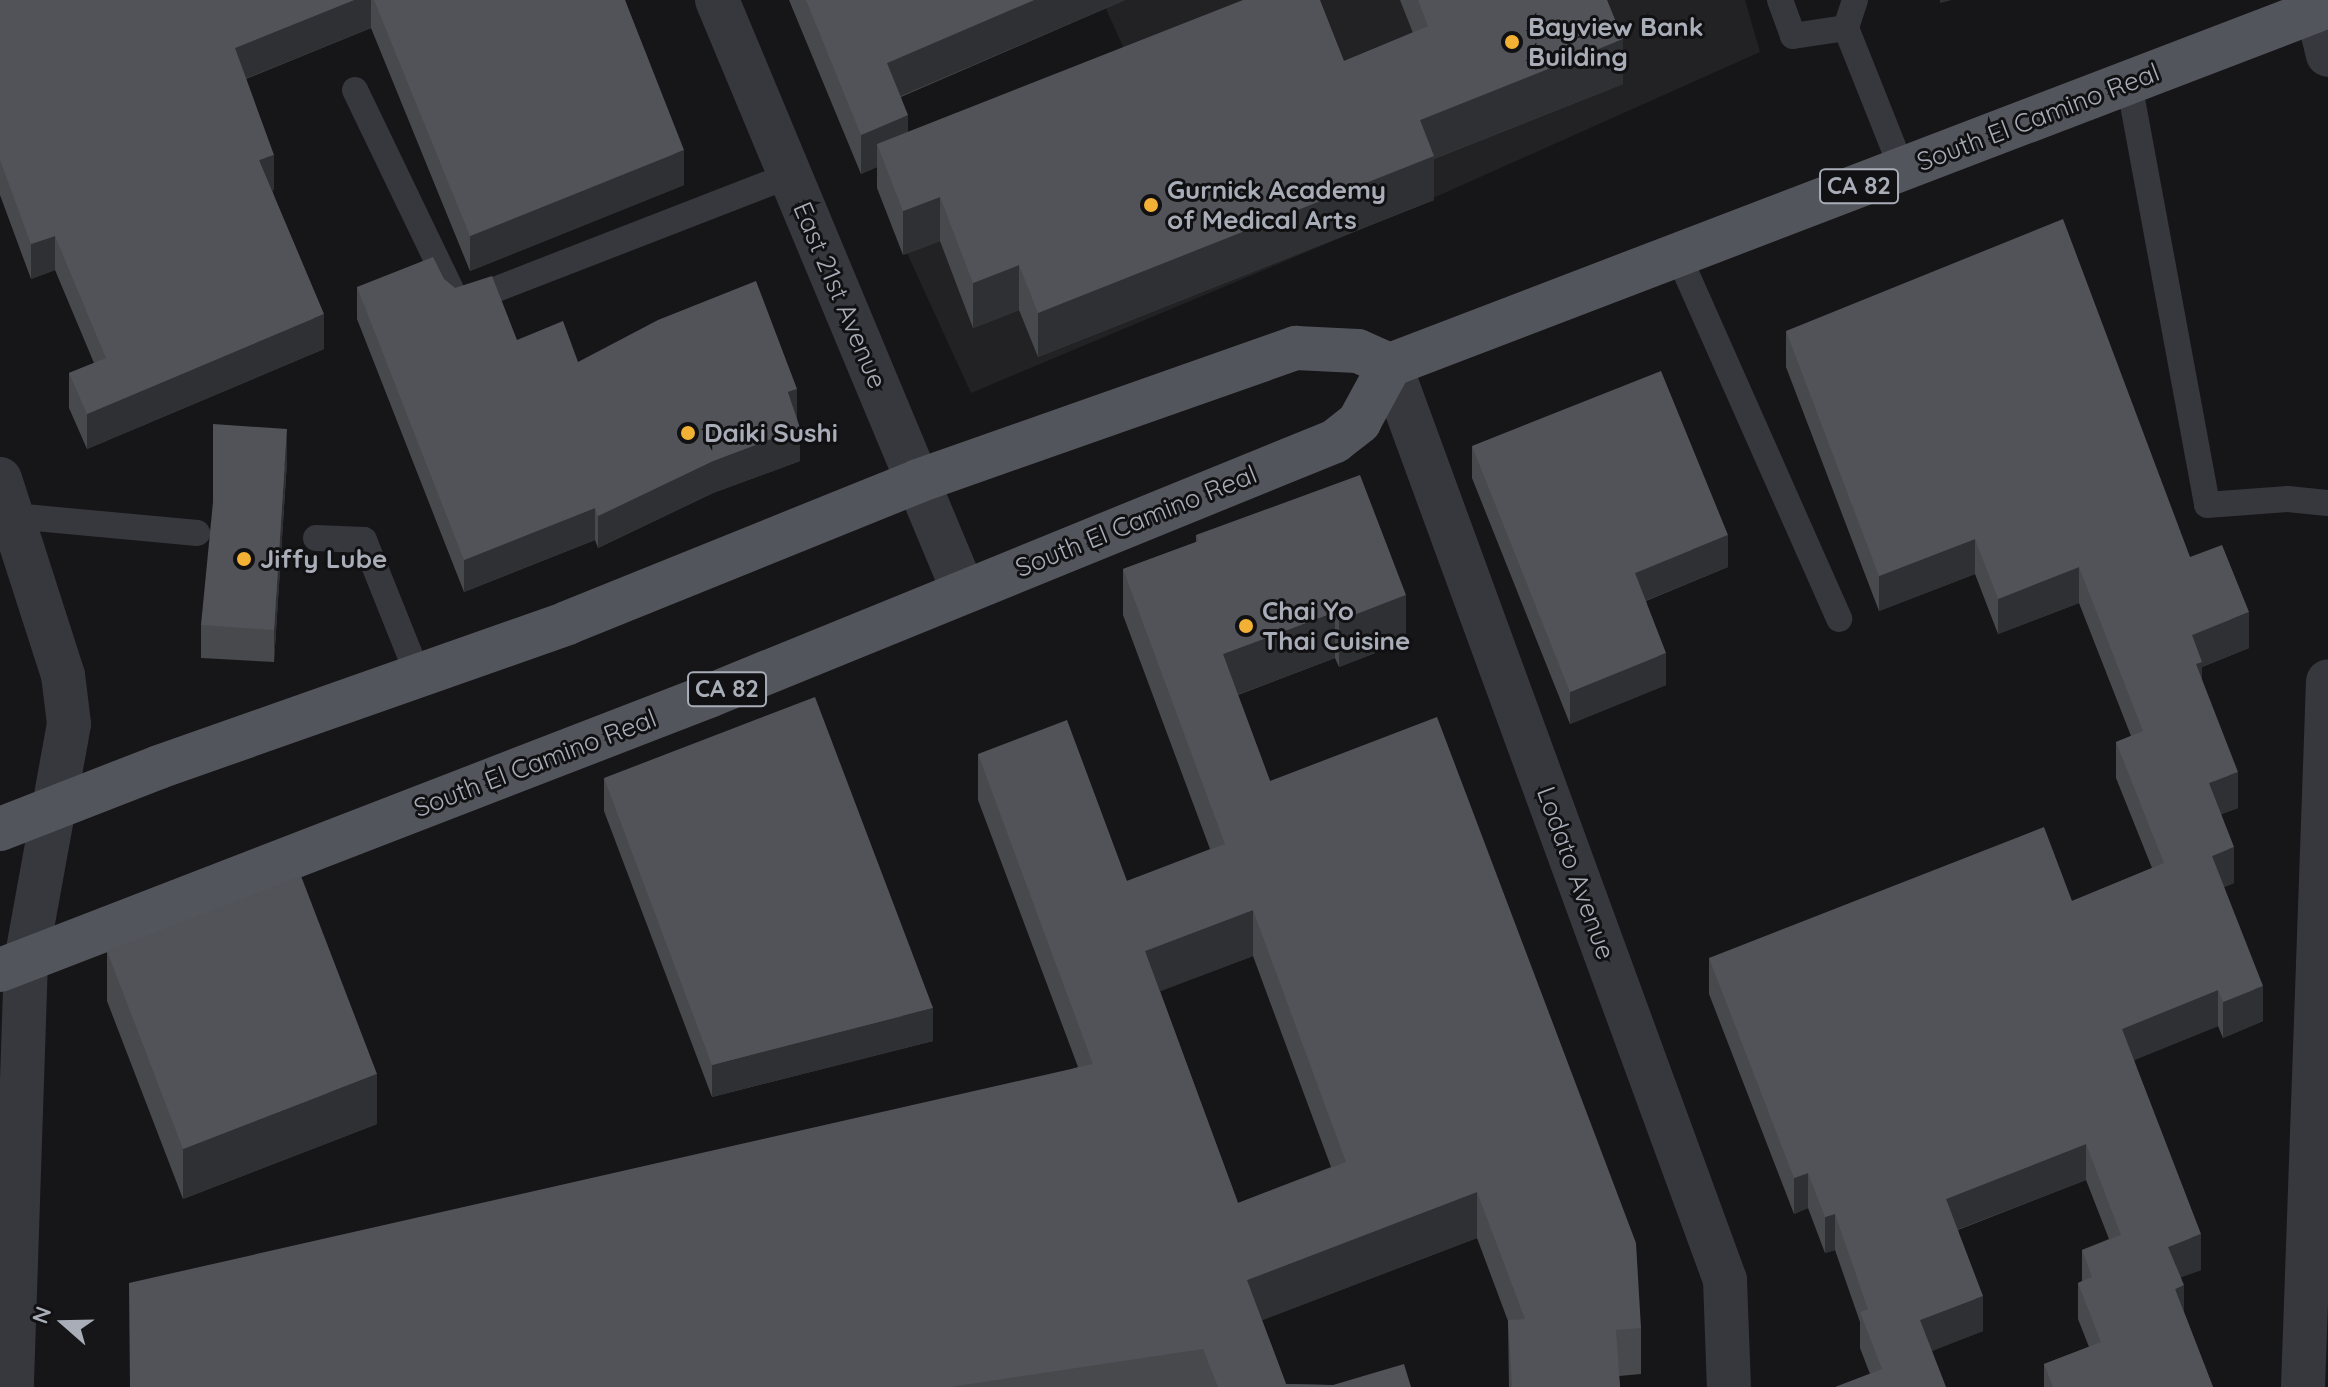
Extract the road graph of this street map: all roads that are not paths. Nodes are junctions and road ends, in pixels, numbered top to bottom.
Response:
1 (717, 0) edge
2 (1780, 0) edge
3 (1855, 0) edge
4 (2323, 8) edge
5 (1846, 28) junction
6 (2328, 55) edge
7 (2129, 83) junction
8 (355, 90) dead end
9 (1902, 169) junction
10 (790, 175) junction
11 (1678, 255) junction
12 (1390, 365) junction
13 (918, 481) junction
14 (7, 497) edge
15 (2328, 503) edge
16 (197, 533) dead end
17 (316, 538) dead end
18 (963, 590) junction
19 (1839, 619) dead end
20 (418, 675) junction
21 (2328, 681) edge
22 (55, 808) junction
23 (0, 829) edge
24 (2323, 946) edge
25 (13, 965) edge
26 (12, 1387) edge
27 (1729, 1387) edge
28 (2303, 1387) edge

1 - 10 street, East 21st Avenue
2 - 5 lane
3 - 5 lane
4 - 6 street
4 - 7 main road, South El Camino Real / CA 82
5 - 9 lane
7 - 9 main road, South El Camino Real / CA 82
7 - 15 lane
8 - 10 lane
9 - 11 main road, South El Camino Real / CA 82
10 - 13 street, East 21st Avenue
11 - 12 main road, South El Camino Real / CA 82
11 - 19 lane
12 - 13 main road
12 - 18 main road, South El Camino Real / CA 82
12 - 27 street, Lodato Avenue
13 - 18 street, East 21st Avenue
13 - 20 main road
14 - 16 lane
14 - 22 street
17 - 20 lane
18 - 25 main road, South El Camino Real / CA 82
20 - 22 main road
21 - 24 street
22 - 23 main road
22 - 25 street
24 - 28 street
25 - 26 street

